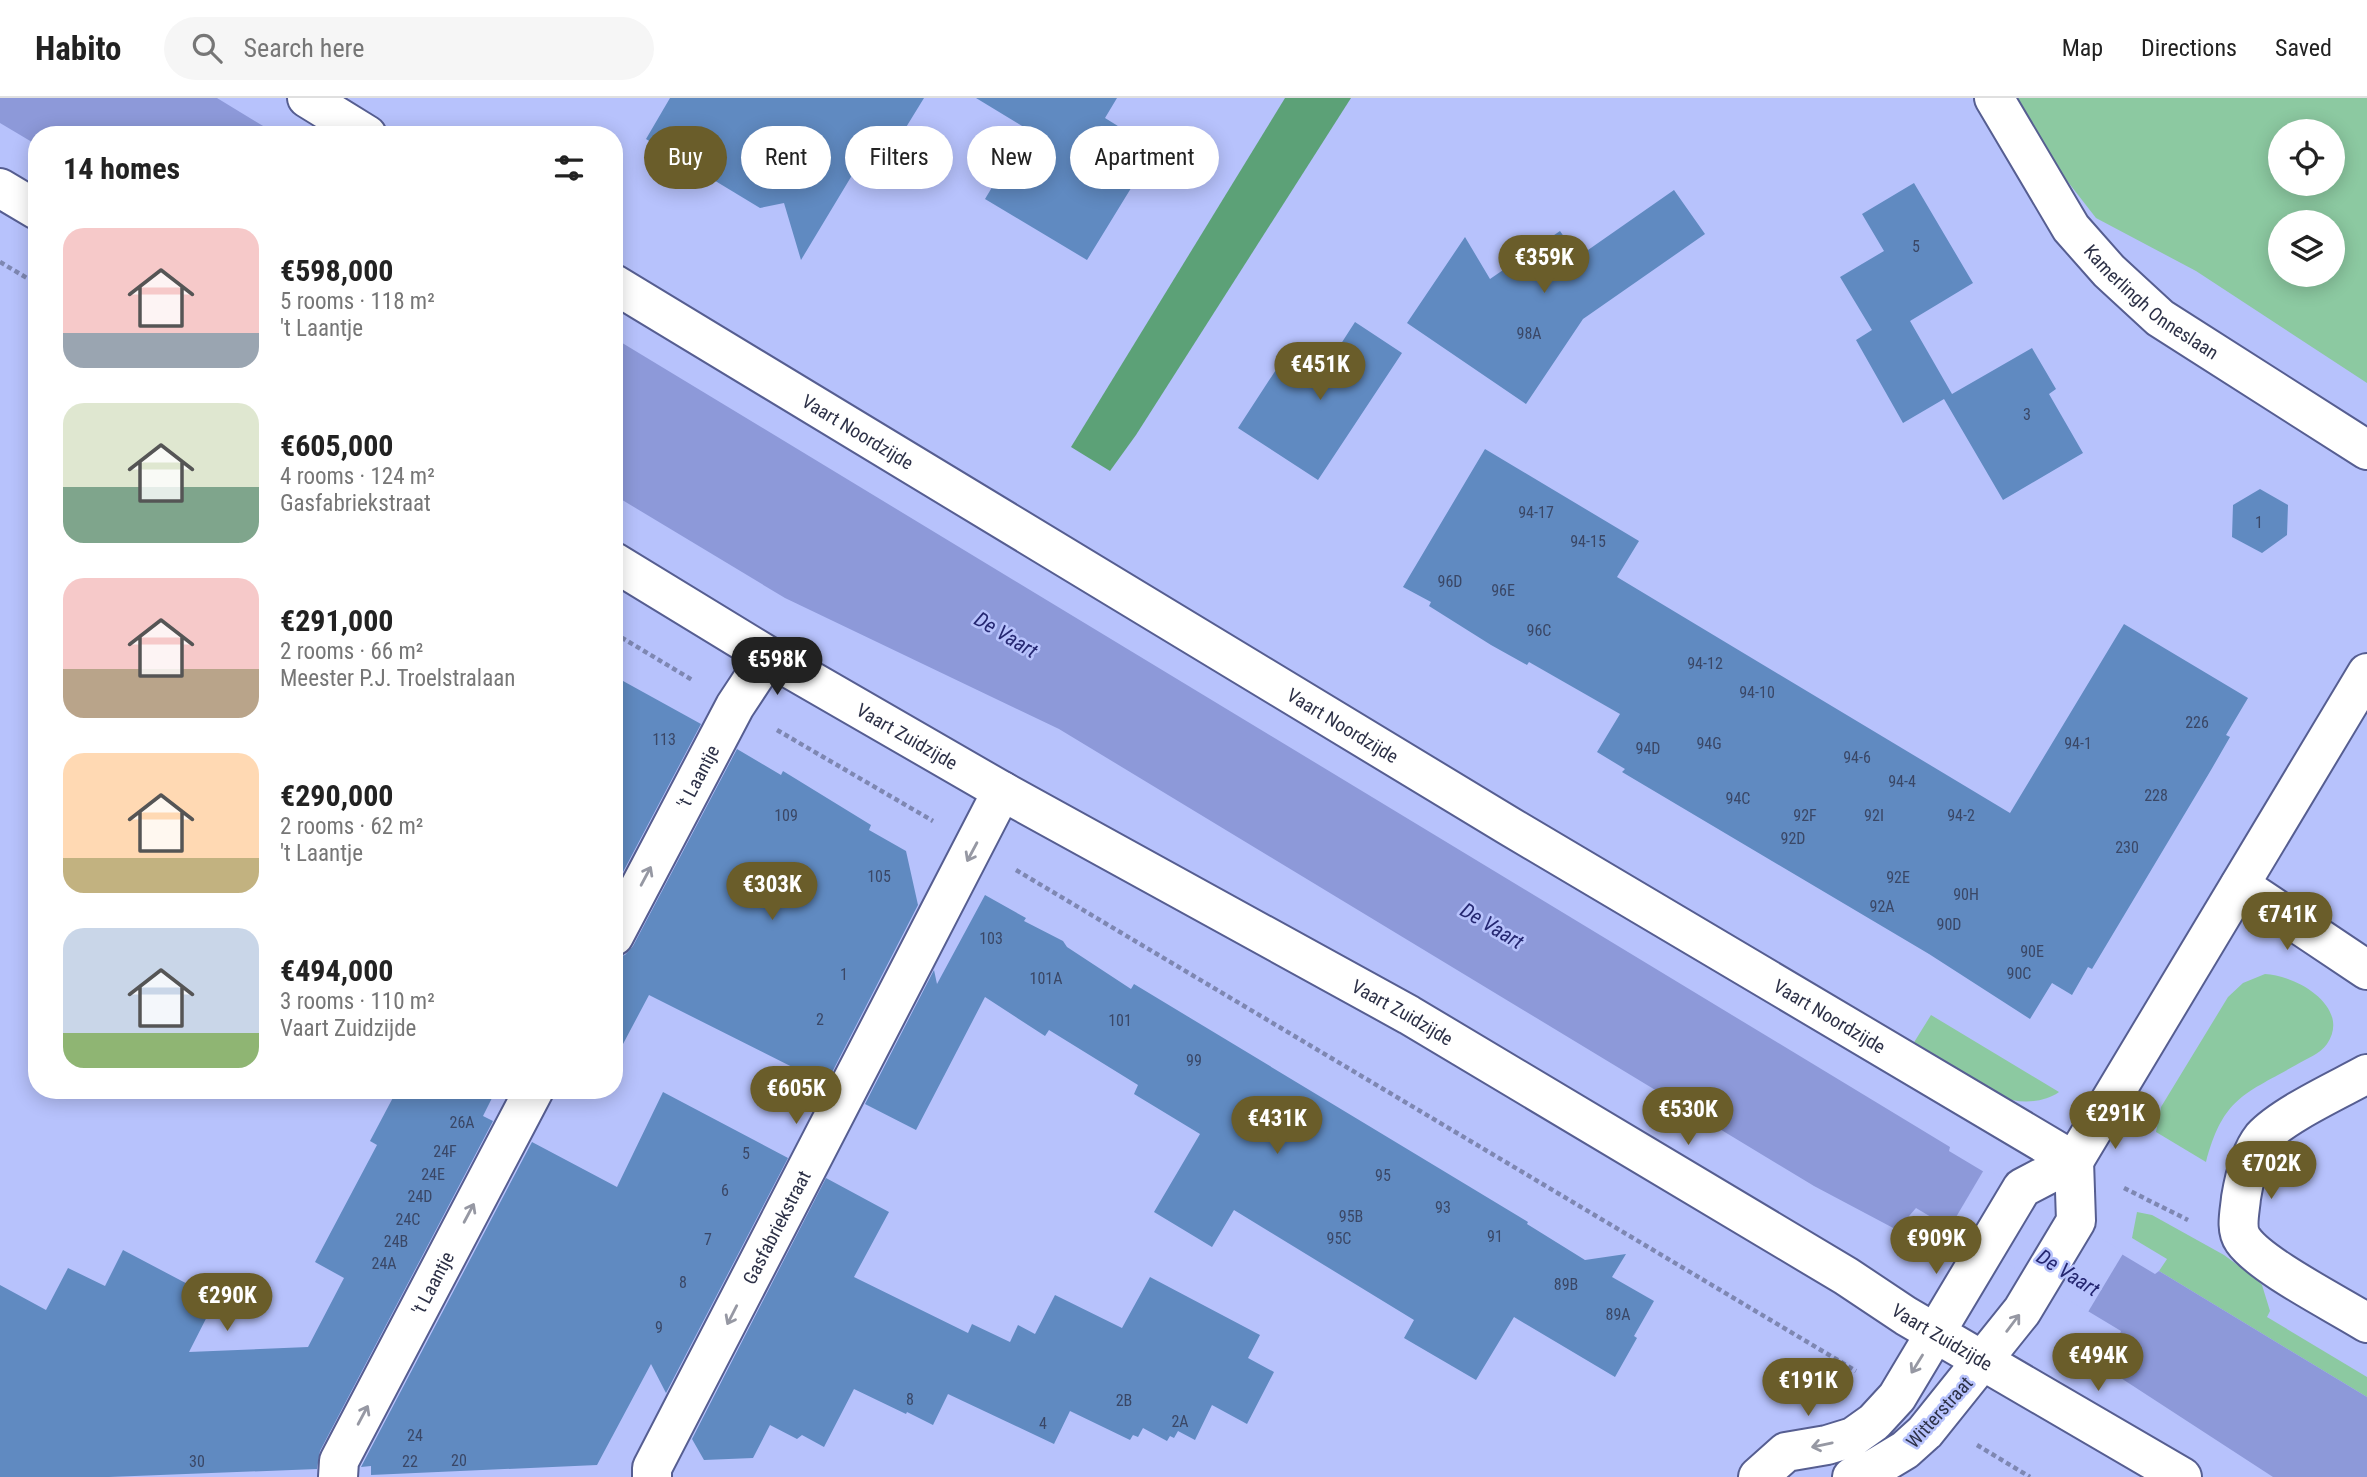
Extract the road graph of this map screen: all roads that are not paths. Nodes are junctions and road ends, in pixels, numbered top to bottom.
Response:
1 (307, 98) edge
2 (1994, 98) edge
3 (353, 126) edge
4 (0, 188) edge
5 (28, 205) edge
6 (623, 289) edge
7 (2367, 450) edge
8 (623, 567) edge
9 (768, 656) junction
10 (2367, 673) edge
11 (1002, 791) junction
12 (2240, 885) junction
13 (623, 919) edge
14 (2367, 970) edge
15 (2367, 1074) edge
16 (529, 1099) edge
17 (2074, 1161) junction
18 (2367, 1322) edge
19 (1937, 1332) junction
20 (1984, 1360) junction
21 (338, 1477) edge
22 (652, 1477) edge
23 (1750, 1477) edge
24 (1758, 1477) edge
25 (1852, 1477) edge
26 (2182, 1477) edge

1 - 3 street
2 - 7 street, Kamerlingh Onneslaan
4 - 5 street
6 - 17 street, Vaart Noordzijde
8 - 9 street, Vaart Zuidzijde
9 - 11 street, Vaart Zuidzijde
13 -> 9 street, 't Laantje
10 - 12 street
11 - 19 street, Vaart Zuidzijde
11 -> 22 street, Gasfabriekstraat
12 - 14 street
12 - 17 street
15 - 18 street
21 -> 16 street, 't Laantje
17 - 19 street
20 -> 17 street, Witterstraat
19 - 20 street, Vaart Zuidzijde
19 -> 24 street
20 - 25 street, Witterstraat
20 - 26 street, Vaart Zuidzijde
23 - 24 street

